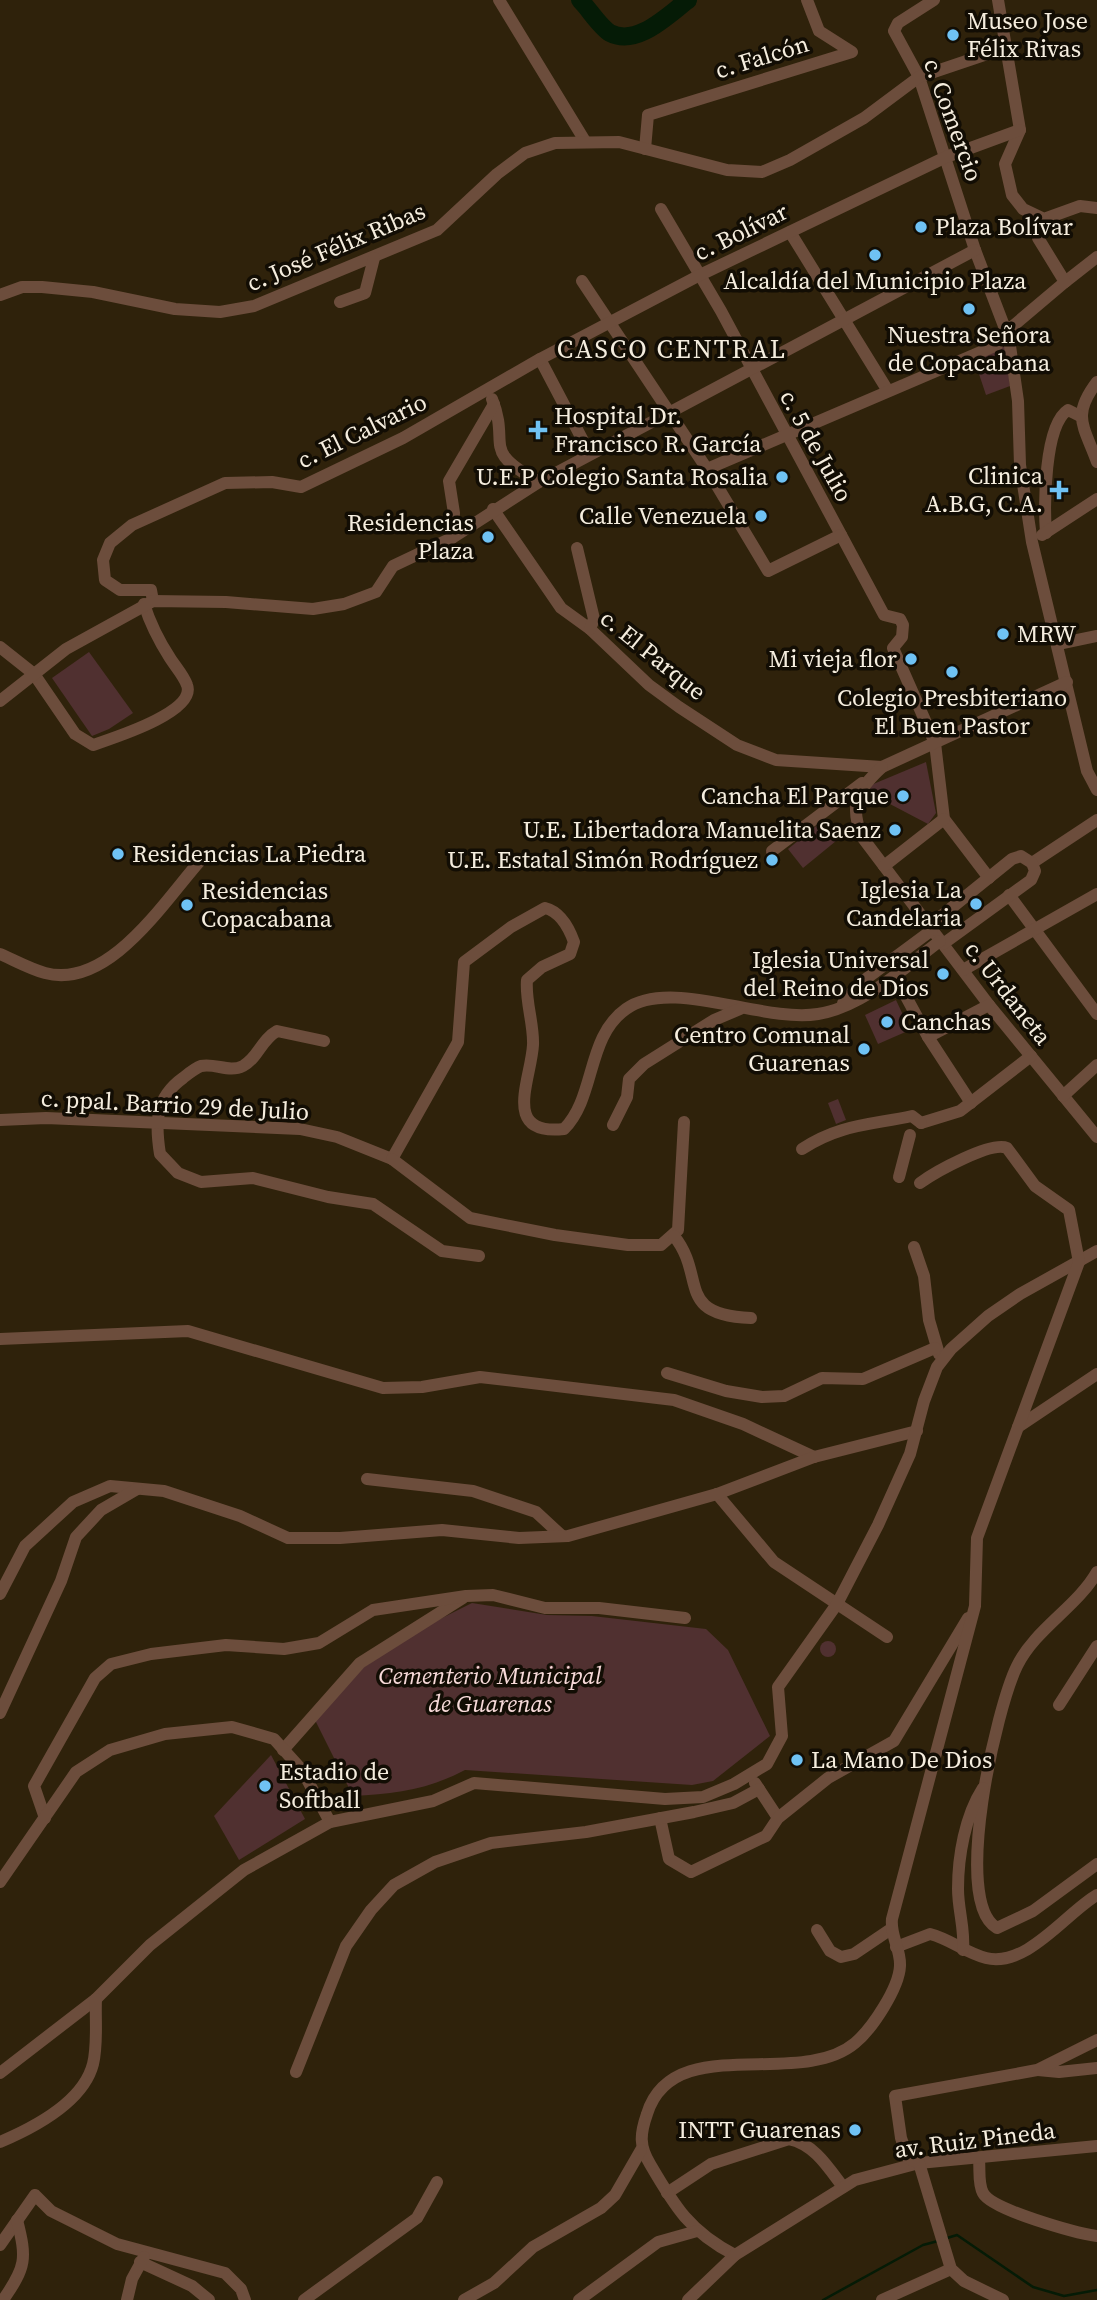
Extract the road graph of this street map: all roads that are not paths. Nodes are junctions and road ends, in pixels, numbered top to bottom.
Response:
1 (499, 0) edge
2 (807, 0) edge
3 (934, 0) edge
4 (998, 0) edge
5 (1005, 48) junction
6 (919, 77) junction
7 (1020, 130) junction
8 (585, 141) junction
9 (645, 149) junction
10 (946, 157) junction
11 (1097, 208) edge
12 (661, 209) dead end
13 (1044, 219) junction
14 (790, 232) junction
15 (975, 250) junction
16 (1097, 257) edge
17 (374, 258) junction
18 (700, 275) junction
19 (582, 281) dead end
20 (1065, 282) junction
21 (0, 295) edge
22 (340, 302) dead end
23 (844, 321) junction
24 (610, 323) junction
25 (1009, 339) junction
26 (996, 345) dead end
27 (540, 359) junction
28 (751, 371) junction
29 (1097, 382) edge
30 (488, 388) junction
31 (888, 391) junction
32 (494, 404) junction
33 (671, 413) junction
34 (1080, 416) junction
35 (785, 433) junction
36 (590, 454) junction
37 (1097, 462) edge
38 (707, 469) junction
39 (539, 482) junction
40 (1097, 499) edge
41 (493, 509) junction
42 (1046, 533) junction
43 (841, 535) junction
44 (452, 538) junction
45 (1032, 542) junction
46 (577, 548) dead end
47 (148, 603) junction
48 (590, 629) junction
49 (1097, 636) edge
50 (1058, 644) junction
51 (0, 646) edge
52 (34, 674) junction
53 (1067, 682) junction
54 (0, 701) edge
55 (935, 743) junction
56 (882, 767) junction
57 (869, 779) junction
58 (1097, 790) edge
59 (944, 819) junction
60 (1097, 820) edge
61 (772, 851) dead end
62 (199, 862) dead end
63 (1032, 863) junction
64 (884, 866) junction
65 (989, 878) junction
66 (1097, 894) edge
67 (1009, 895) junction
68 (1033, 931) junction
69 (936, 936) junction
70 (0, 954) edge
71 (963, 970) junction
72 (897, 980) dead end
73 (989, 1005) junction
74 (740, 1009) junction
75 (1097, 1014) edge
76 (928, 1037) junction
77 (324, 1041) dead end
78 (1031, 1056) junction
79 (1097, 1065) edge
80 (1063, 1096) junction
81 (971, 1104) junction
82 (905, 1118) junction
83 (0, 1120) edge
84 (684, 1122) dead end
85 (921, 1123) junction
86 (158, 1124) junction
87 (613, 1125) dead end
88 (910, 1135) junction
89 (1097, 1137) edge
90 (802, 1150) dead end
91 (392, 1158) junction
92 (899, 1177) dead end
93 (920, 1183) dead end
94 (674, 1236) junction
95 (915, 1247) dead end
96 (1097, 1251) edge
97 (479, 1256) dead end
98 (1079, 1262) junction
99 (751, 1318) dead end
100 (0, 1339) edge
101 (935, 1348) junction
102 (942, 1361) junction
103 (667, 1373) dead end
104 (1097, 1374) edge
105 (1018, 1428) junction
106 (917, 1431) junction
107 (814, 1457) junction
108 (367, 1479) dead end
109 (138, 1489) junction
110 (718, 1494) junction
111 (562, 1536) junction
112 (1097, 1572) edge
113 (0, 1594) edge
114 (466, 1596) junction
115 (837, 1604) junction
116 (975, 1606) junction
117 (685, 1618) dead end
118 (887, 1637) dead end
119 (1097, 1646) edge
120 (1059, 1705) dead end
121 (0, 1713) edge
122 (283, 1749) junction
123 (750, 1774) junction
124 (983, 1788) junction
125 (759, 1789) junction
126 (46, 1818) junction
127 (660, 1818) junction
128 (778, 1818) junction
129 (330, 1822) junction
130 (1097, 1864) edge
131 (0, 1882) edge
132 (1097, 1895) edge
133 (891, 1929) junction
134 (817, 1930) dead end
135 (896, 1947) junction
136 (963, 1950) junction
137 (96, 1999) junction
138 (1097, 2040) edge
139 (1097, 2068) edge
140 (1037, 2070) junction
141 (296, 2072) dead end
142 (0, 2073) edge
143 (0, 2142) edge
144 (1097, 2146) edge
145 (641, 2150) junction
146 (979, 2160) junction
147 (919, 2163) junction
148 (438, 2182) dead end
149 (843, 2187) junction
150 (667, 2193) junction
151 (17, 2220) junction
152 (697, 2231) junction
153 (1097, 2236) edge
154 (0, 2245) edge
155 (736, 2255) junction
156 (143, 2258) junction
157 (951, 2269) junction
158 (3, 2300) edge
159 (127, 2300) edge
160 (209, 2300) edge
161 (245, 2300) edge
162 (304, 2300) edge
163 (464, 2300) edge
164 (579, 2300) edge
165 (688, 2300) edge
166 (882, 2300) edge
167 (1003, 2300) edge

1 - 8 street
2 - 9 street, c. Falcón
3 - 6 street, c. Comercio
4 - 5 street
5 - 6 street, c. José Félix Ribas
5 - 7 street
6 - 9 street, c. José Félix Ribas
6 - 10 street, c. Comercio
7 - 10 street, c. Bolívar
7 - 13 street
8 - 9 street, c. José Félix Ribas
8 - 17 street, c. José Félix Ribas
10 - 14 street, c. Bolívar
10 - 15 street, c. Comercio
11 - 13 street
12 - 18 street, c. 5 de Julio
13 - 20 street
14 - 18 street, c. Bolívar
14 - 23 street
15 - 23 street
15 - 25 street, c. Comercio
16 - 20 street
17 - 21 street, c. José Félix Ribas
17 - 22 street
18 - 24 street, c. Bolívar
18 - 28 street, c. 5 de Julio
19 - 24 street
20 - 25 street
23 - 28 street
23 - 31 street
24 - 27 street, c. Bolívar
24 - 33 street
25 - 45 street, c. Comercio
26 - 31 street
27 - 30 street, c. Bolívar
27 - 36 street
28 - 33 street
28 - 35 street, c. 5 de Julio
29 - 34 street
30 - 32 street
30 - 47 street, c. El Calvario
31 - 35 street
32 - 39 street
32 - 44 street
33 - 36 street
33 - 38 street
34 - 37 street
34 - 42 street
35 - 38 street
35 - 43 street, c. 5 de Julio
36 - 39 street
38 - 43 street
39 - 41 street
40 - 42 street
41 - 44 street
41 - 48 street, c. El Parque
42 - 45 street
43 - 55 street, c. 5 de Julio
44 - 47 street
45 - 50 street, c. Comercio
46 - 48 street
47 - 52 street
47 - 52 street
48 - 56 street, c. El Parque
49 - 50 street
50 - 53 street, c. Comercio
51 - 52 street
52 - 54 street
53 - 55 street, c. El Parque
53 - 58 street, c. Comercio
55 - 56 street, c. El Parque
55 - 59 street
56 - 57 street, c. Urdaneta
57 - 61 street
57 - 64 street, c. Urdaneta
59 - 64 street
59 - 65 street
60 - 63 street
62 - 70 street
63 - 65 street
63 - 67 street
64 - 69 street, c. Urdaneta
65 - 69 street
66 - 68 street
67 - 68 street
67 - 69 street
68 - 71 street
68 - 75 street
69 - 71 street, c. Urdaneta
69 - 74 street
71 - 73 street, c. Urdaneta
72 - 76 street
73 - 76 street
73 - 78 street, c. Urdaneta
74 - 87 street
74 - 91 street
76 - 81 street
77 - 86 street
78 - 80 street, c. Urdaneta
78 - 81 street
79 - 80 street
80 - 89 street, c. Urdaneta
81 - 85 street
82 - 85 street
82 - 88 street
82 - 90 street
83 - 86 street, c. ppal. Barrio 29 de Julio
84 - 94 street
85 - 88 street
86 - 91 street, c. ppal. Barrio 29 de Julio
86 - 97 street
88 - 92 street
91 - 94 street, c. ppal. Barrio 29 de Julio
93 - 98 street
94 - 99 street
95 - 101 street
96 - 98 street
98 - 102 street
98 - 105 street
100 - 107 street
101 - 102 street
101 - 103 street
102 - 106 street
104 - 105 street
105 - 116 street
106 - 107 street
106 - 115 street
107 - 110 street
108 - 111 street
109 - 111 street
109 - 113 street
109 - 121 street
110 - 111 street
110 - 115 street
112 - 124 street
114 - 117 street
114 - 122 street
114 - 126 street
115 - 118 street
115 - 123 street
116 - 128 street
116 - 133 street
119 - 120 street
122 - 126 street
122 - 129 street
123 - 125 street
123 - 129 street
124 - 130 street
124 - 136 street
125 - 127 street
125 - 128 street
126 - 131 street
127 - 128 street
127 - 141 street
129 - 137 street
132 - 136 street
133 - 134 street
133 - 135 street
135 - 136 street
135 - 145 street
137 - 142 street
137 - 143 street
138 - 140 street
139 - 140 street
140 - 147 street
144 - 146 street, av. Ruiz Pineda
145 - 150 street
145 - 163 street
146 - 147 street, av. Ruiz Pineda
146 - 153 street
147 - 149 street, av. Ruiz Pineda
147 - 157 street
148 - 162 street
149 - 150 street
149 - 155 street, av. Ruiz Pineda
150 - 152 street
151 - 154 street
151 - 156 street
151 - 158 street
152 - 155 street
152 - 164 street
155 - 165 street, av. Ruiz Pineda
156 - 159 street
156 - 160 street
156 - 161 street
157 - 166 street
157 - 167 street

